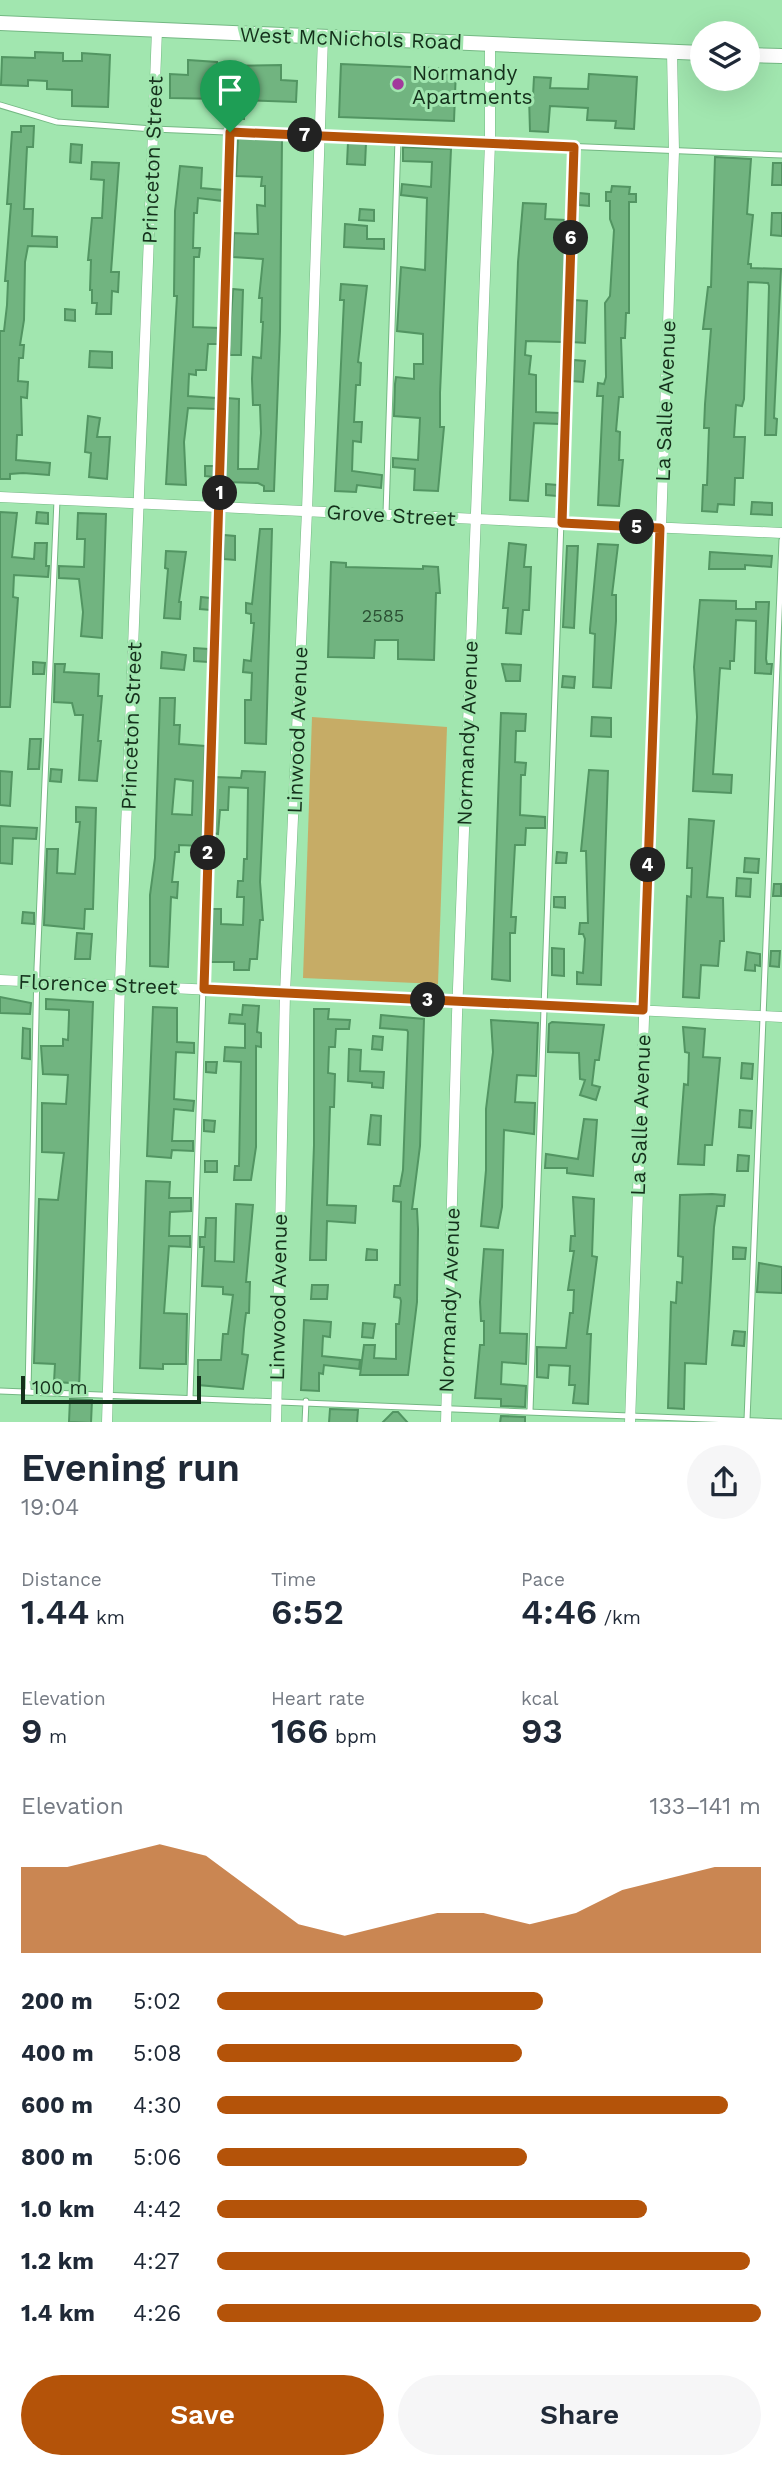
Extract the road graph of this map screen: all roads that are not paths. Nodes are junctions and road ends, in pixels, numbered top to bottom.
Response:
1 (0, 23) edge
2 (157, 30) junction
3 (323, 37) junction
4 (490, 44) junction
5 (672, 52) junction
6 (690, 53) edge
7 (760, 55) edge
8 (782, 56) edge
9 (0, 105) edge
10 (153, 129) junction
11 (230, 132) junction
12 (319, 136) junction
13 (398, 139) junction
14 (490, 143) junction
15 (574, 147) junction
16 (674, 151) junction
17 (782, 155) edge
18 (0, 496) edge
19 (57, 499) junction
20 (141, 502) junction
21 (219, 507) junction
22 (307, 511) junction
23 (386, 515) junction
24 (475, 519) junction
25 (562, 523) junction
26 (660, 528) junction
27 (782, 533) edge
28 (782, 540) edge
29 (0, 980) edge
30 (37, 981) junction
31 (120, 984) junction
32 (204, 989) junction
33 (285, 993) junction
34 (457, 1001) junction
35 (546, 1006) junction
36 (643, 1010) junction
37 (764, 1016) junction
38 (782, 1017) edge
39 (0, 1391) edge
40 (28, 1392) junction
41 (110, 1395) junction
42 (190, 1398) junction
43 (276, 1400) junction
44 (306, 1401) junction
45 (446, 1407) junction
46 (530, 1411) junction
47 (631, 1419) edge
48 (747, 1420) junction
49 (107, 1422) edge
50 (276, 1422) edge
51 (305, 1422) edge
52 (446, 1422) edge
53 (782, 1422) edge

1 - 2 main road, West McNichols Road
2 - 3 main road, West McNichols Road
2 - 10 street, Princeton Street
3 - 4 main road, West McNichols Road
3 - 12 street, Linwood Avenue
4 - 5 main road, West McNichols Road
4 - 14 street, Normandy Avenue
5 - 6 main road, West McNichols Road
5 - 16 street, La Salle Avenue
7 - 8 main road
9 - 10 lane
10 - 11 lane
10 - 20 street, Princeton Street
11 - 12 lane
11 - 21 lane
12 - 13 lane
12 - 22 street, Linwood Avenue
13 - 14 lane
13 - 23 lane
14 - 15 lane
14 - 24 street, Normandy Avenue
15 - 16 lane
15 - 25 lane
16 - 17 lane
16 - 26 street, La Salle Avenue
18 - 19 street, Grove Street
19 - 20 street, Grove Street
19 - 30 lane
20 - 21 street, Grove Street
20 - 31 street, Princeton Street
21 - 22 street, Grove Street
21 - 32 lane
22 - 23 street, Grove Street
22 - 33 street, Linwood Avenue
23 - 24 street, Grove Street
24 - 25 street, Grove Street
24 - 34 street, Normandy Avenue
25 - 26 street, Grove Street
25 - 35 lane
26 - 27 street, Grove Street
26 - 36 street, La Salle Avenue
28 - 37 lane
29 - 30 street, Florence Street
30 - 31 street, Florence Street
30 - 40 lane
31 - 32 street, Florence Street
31 - 41 street, Princeton Street
32 - 33 street, Florence Street
32 - 42 lane
33 - 34 street, Florence Street
33 - 43 street, Linwood Avenue
34 - 35 street, Florence Street
34 - 45 street, Normandy Avenue
35 - 36 street, Florence Street
35 - 46 lane
36 - 37 street, Florence Street
36 - 47 street, La Salle Avenue
37 - 38 street, Florence Street
37 - 48 lane
39 - 40 lane
40 - 41 lane
41 - 42 lane
41 - 49 street, Princeton Street
42 - 43 lane
43 - 44 lane
43 - 50 street, Linwood Avenue
44 - 45 lane
44 - 51 lane
45 - 46 lane
45 - 52 street, Normandy Avenue
46 - 47 lane
47 - 48 lane
48 - 53 lane

